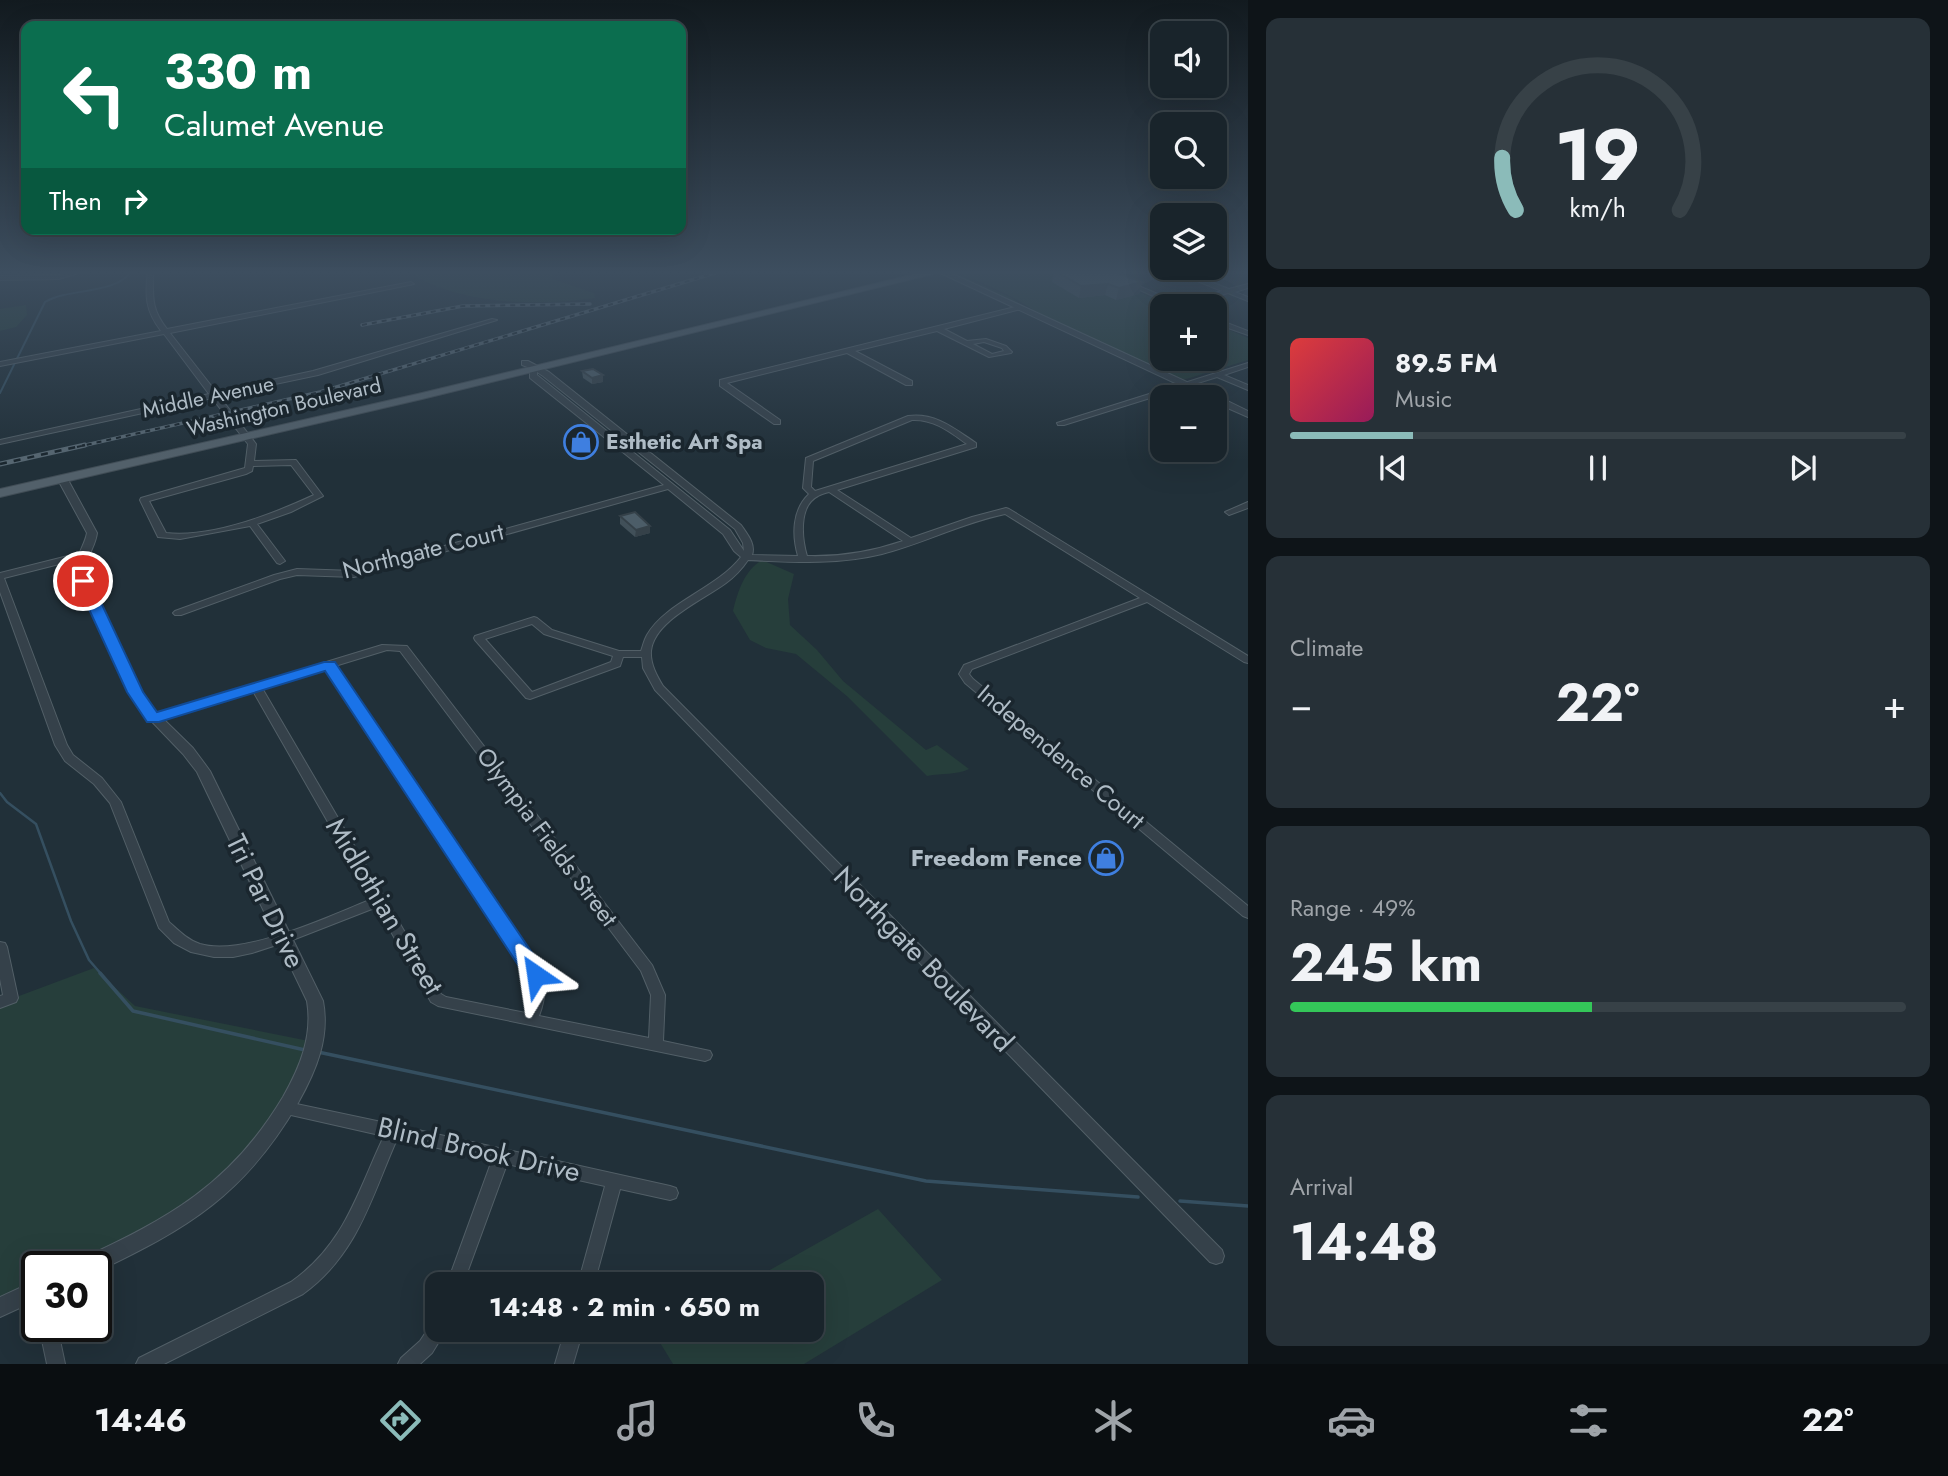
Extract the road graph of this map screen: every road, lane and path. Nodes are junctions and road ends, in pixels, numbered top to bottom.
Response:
1 (157, 334) edge
2 (166, 334) edge
3 (448, 334) edge
4 (657, 334) edge
5 (667, 334) edge
6 (914, 334) edge
7 (948, 334) edge
8 (1075, 334) edge
9 (965, 343) junction
10 (848, 350) junction
11 (0, 364) edge
12 (1248, 365) edge
13 (529, 366) junction
14 (1217, 374) junction
15 (909, 383) dead end
16 (1185, 384) junction
17 (1248, 388) edge
18 (215, 396) junction
19 (1227, 404) edge
20 (1248, 414) edge
21 (777, 422) dead end
22 (1061, 423) dead end
23 (243, 432) junction
24 (0, 442) edge
25 (170, 445) junction
26 (250, 464) junction
27 (62, 478) junction
28 (0, 483) edge
29 (670, 486) junction
30 (829, 488) junction
31 (0, 492) edge
32 (814, 494) junction
33 (1248, 505) edge
34 (1229, 512) dead end
35 (253, 525) junction
36 (910, 542) junction
37 (80, 556) junction
38 (746, 557) junction
39 (804, 560) junction
40 (280, 561) dead end
41 (0, 578) edge
42 (1148, 598) junction
43 (178, 613) dead end
44 (618, 654) junction
45 (647, 654) junction
46 (1248, 660) edge
47 (329, 665) junction
48 (256, 687) junction
49 (153, 718) junction
50 (379, 901) junction
51 (1248, 913) edge
52 (285, 938) junction
53 (0, 947) edge
54 (5, 1000) edge
55 (530, 1019) junction
56 (656, 1045) junction
57 (705, 1055) dead end
58 (286, 1108) junction
59 (394, 1130) junction
60 (502, 1154) junction
61 (615, 1180) junction
62 (670, 1193) dead end
63 (112, 1255) edge
64 (1216, 1256) dead end
65 (459, 1272) edge
66 (589, 1272) edge
67 (21, 1297) edge
68 (0, 1307) edge
69 (51, 1342) edge
70 (429, 1342) edge
71 (570, 1342) edge
72 (56, 1364) edge
73 (145, 1364) edge
74 (407, 1364) edge
75 (564, 1364) edge

1 - 11 street
2 - 18 street
3 - 18 street, Middle Avenue
4 - 13 main road, Washington Boulevard
5 - 13 main road, Washington Boulevard
6 - 10 street
7 - 9 street
8 - 16 street
9 - 9 street
10 - 15 street
10 - 21 street
12 - 14 street
13 - 23 main road, Washington Boulevard
13 - 29 street
13 - 38 street
14 - 16 street
14 - 17 street
16 - 22 street
18 - 23 street
18 - 24 street, Middle Avenue
19 - 20 street
23 - 25 main road, Washington Boulevard
23 - 26 street
23 - 27 main road, Washington Boulevard
25 - 27 main road
25 - 28 main road, Washington Boulevard
26 - 35 street
26 - 35 street
27 - 31 main road, Washington Boulevard
27 - 37 street, Tri Par Drive
29 - 38 street
29 - 43 street, Northgate Court
30 - 32 street
30 - 32 street
30 - 36 street
32 - 39 street
33 - 34 street
35 - 40 street
36 - 39 street
36 - 42 street
37 - 41 street
37 - 49 street, Tri Par Drive
38 - 39 street
38 - 45 street
41 - 52 street
42 - 46 street
42 - 51 street, Independence Court
44 - 44 street
44 - 45 street
45 - 64 street, Northgate Boulevard
47 - 48 street
47 - 55 street
47 - 56 street, Olympia Fields Street
48 - 49 street
48 - 50 street, Midlothian Street
49 - 52 street, Tri Par Drive
50 - 52 street
50 - 55 street, Midlothian Street
52 - 58 street, Tri Par Drive
53 - 54 street
55 - 56 street, Midlothian Street
56 - 57 street, Midlothian Street
58 - 59 street, Blind Brook Drive
58 - 63 street, Tri Par Drive
59 - 60 street, Blind Brook Drive
59 - 73 street
60 - 61 street, Blind Brook Drive
60 - 65 street
61 - 62 street, Blind Brook Drive
61 - 66 street
67 - 68 street
69 - 72 street
70 - 74 street
71 - 75 street

